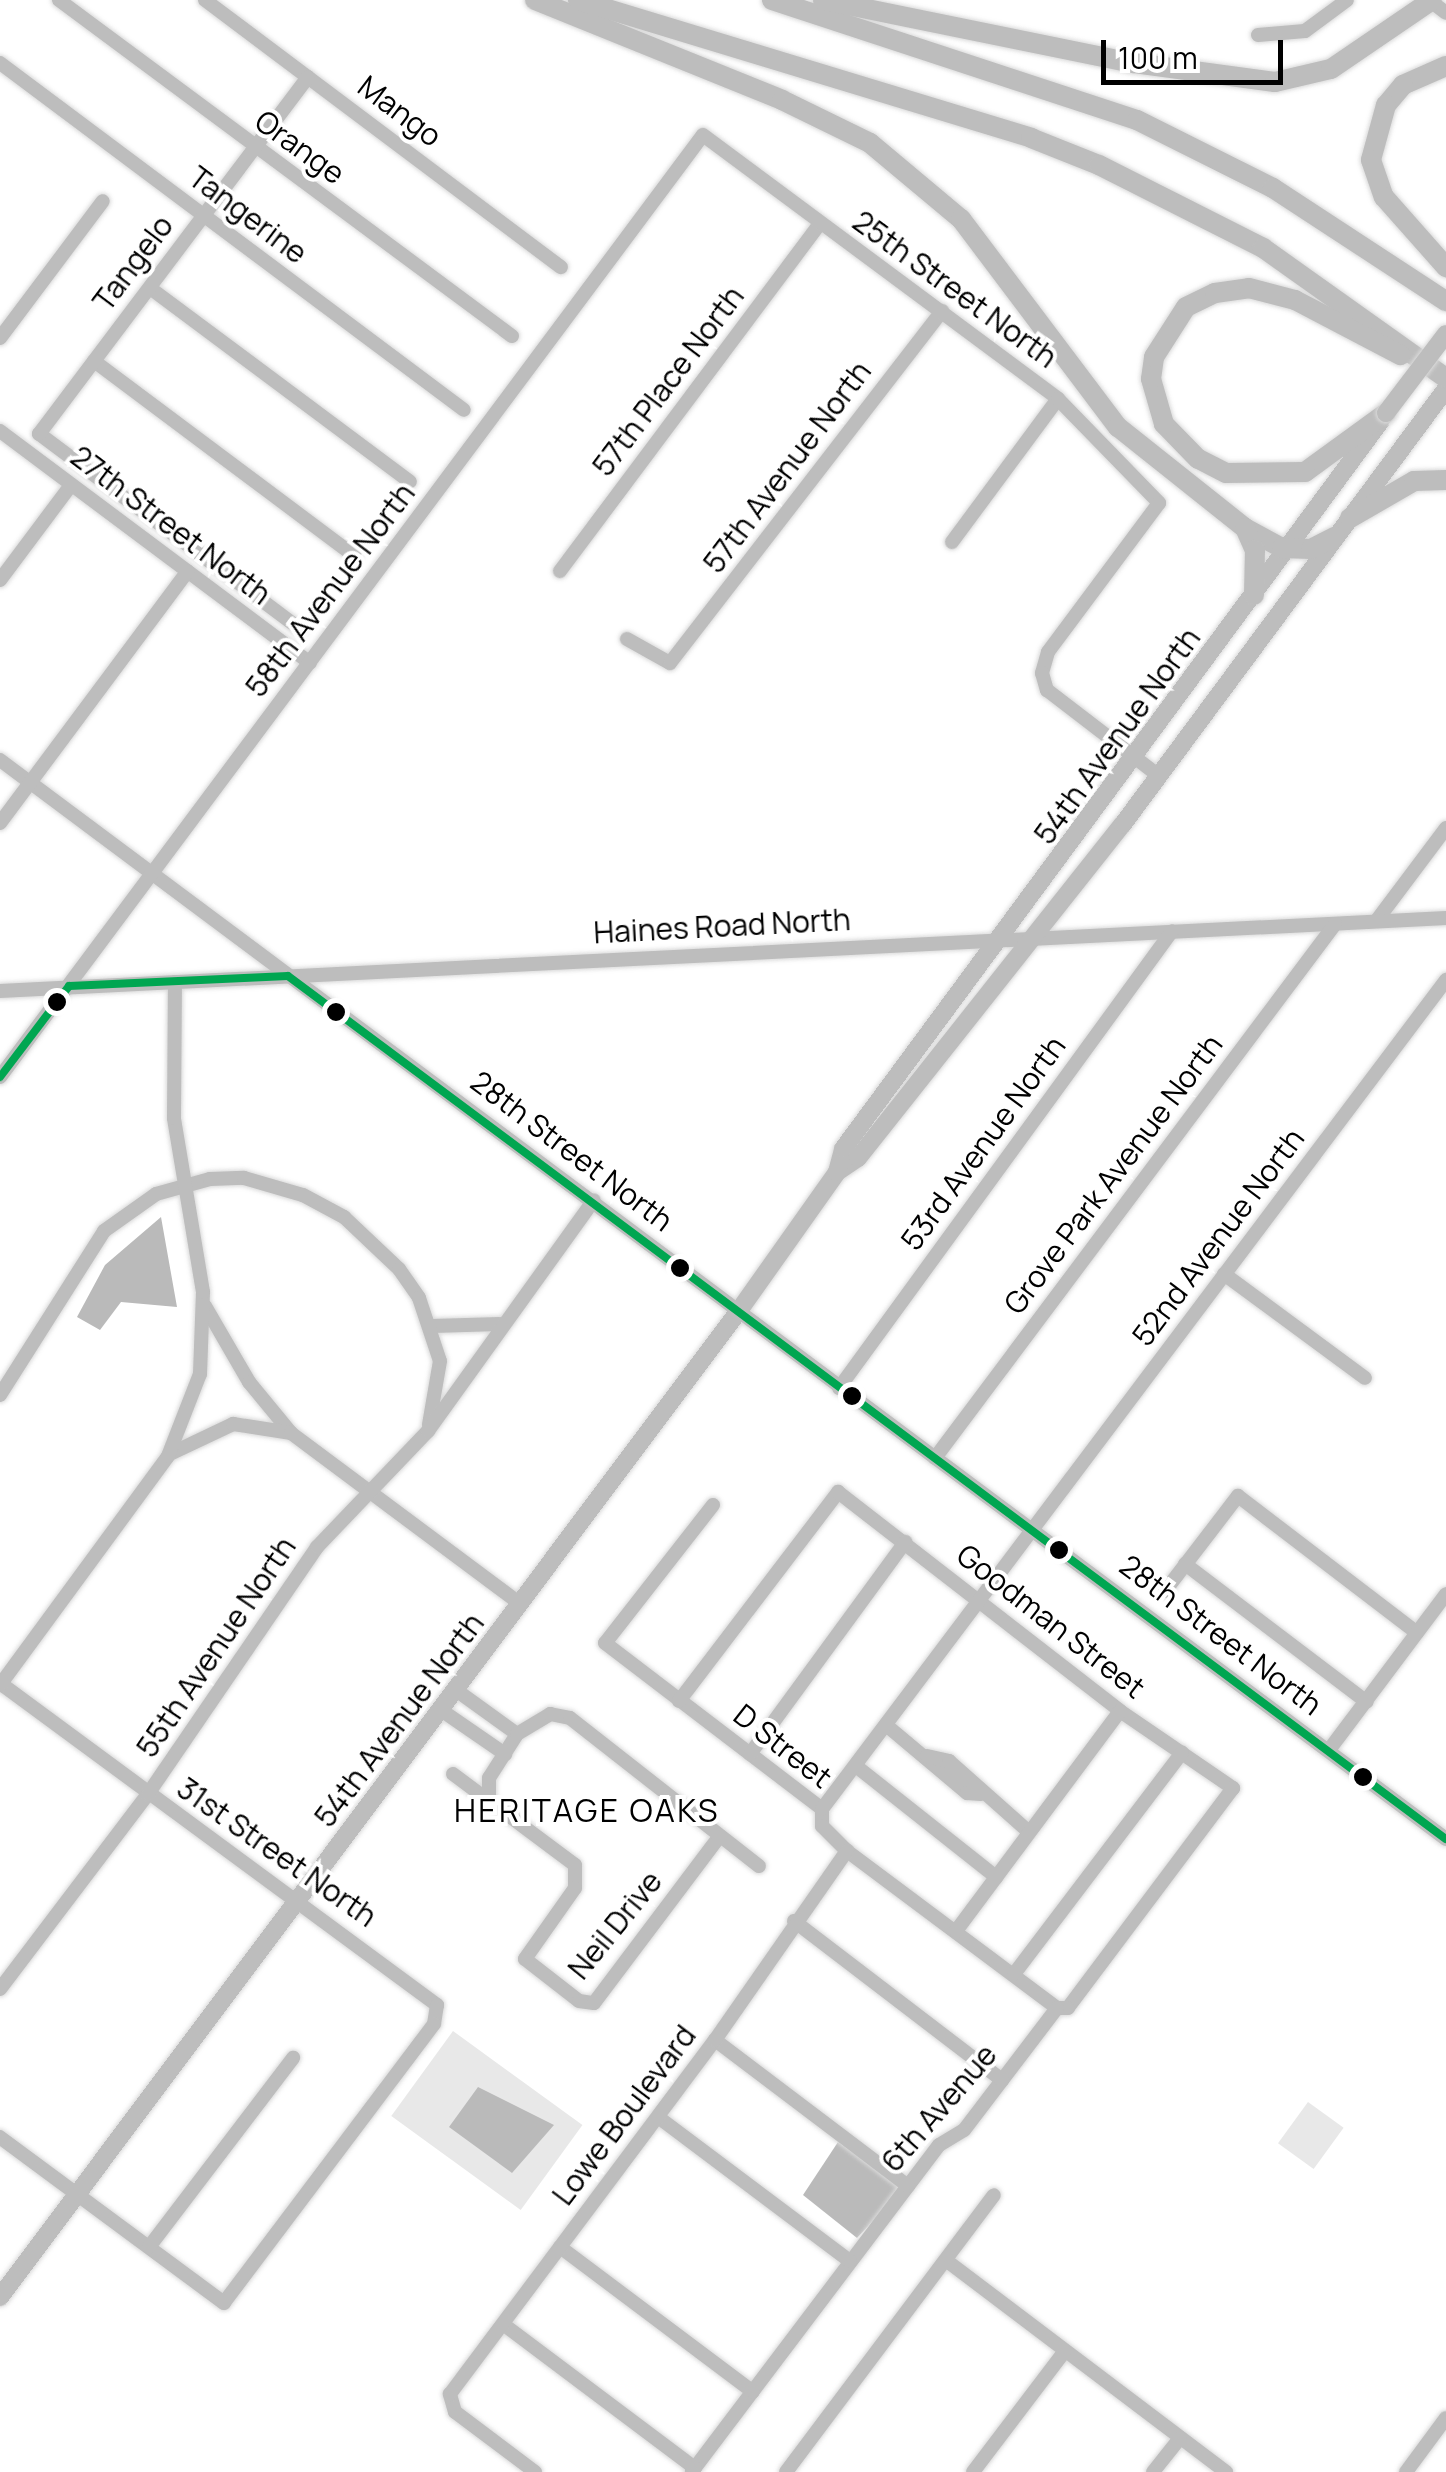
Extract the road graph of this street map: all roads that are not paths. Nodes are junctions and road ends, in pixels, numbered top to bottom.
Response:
1 (59, 0) edge
2 (205, 0) edge
3 (535, 0) edge
4 (578, 0) edge
5 (772, 0) edge
6 (822, 0) edge
7 (1347, 0) edge
8 (1430, 3) edge
9 (1258, 34) dead end
10 (0, 63) edge
11 (1446, 66) edge
12 (308, 77) junction
13 (703, 135) joint
14 (254, 148) junction
15 (103, 201) dead end
16 (202, 215) junction
17 (820, 223) junction
18 (561, 267) dead end
19 (1446, 268) edge
20 (150, 288) junction
21 (1446, 301) edge
22 (942, 310) junction
23 (1446, 334) edge
24 (512, 336) dead end
25 (0, 338) edge
26 (94, 361) junction
27 (1446, 384) edge
28 (1058, 400) junction
29 (464, 410) dead end
30 (1386, 414) junction
31 (0, 431) edge
32 (1446, 480) edge
33 (410, 482) dead end
34 (71, 485) junction
35 (1350, 518) junction
36 (1245, 528) junction
37 (1335, 538) junction
38 (952, 542) dead end
39 (1288, 548) junction
40 (355, 556) dead end
41 (188, 571) junction
42 (560, 571) dead end
43 (0, 580) edge
44 (1254, 595) junction
45 (300, 629) dead end
46 (627, 639) dead end
47 (310, 663) junction
48 (1135, 757) junction
49 (0, 760) edge
50 (1159, 776) junction
51 (31, 782) junction
52 (0, 824) edge
53 (1446, 828) edge
54 (152, 873) junction
55 (1446, 918) edge
56 (1377, 920) junction
57 (1334, 924) junction
58 (1172, 931) junction
59 (1003, 939) junction
60 (1033, 939) junction
61 (288, 976) junction
62 (1446, 980) edge
63 (175, 982) junction
64 (69, 986) junction
65 (0, 990) edge
66 (0, 1077) edge
67 (837, 1172) junction
68 (182, 1186) junction
69 (594, 1200) junction
70 (1224, 1274) junction
71 (204, 1304) junction
72 (738, 1312) junction
73 (503, 1324) junction
74 (432, 1326) junction
75 (1365, 1378) dead end
76 (839, 1388) junction
77 (0, 1395) edge
78 (428, 1430) junction
79 (291, 1433) junction
80 (168, 1456) junction
81 (936, 1458) junction
82 (371, 1492) junction
83 (713, 1505) dead end
84 (1034, 1528) junction
85 (905, 1542) junction
86 (1185, 1564) junction
87 (1165, 1591) dead end
88 (1446, 1594) edge
89 (980, 1600) junction
90 (520, 1604) junction
91 (1417, 1632) junction
92 (0, 1684) edge
93 (456, 1690) junction
94 (679, 1701) junction
95 (1366, 1702) junction
96 (441, 1710) junction
97 (1120, 1711) junction
98 (886, 1726) junction
99 (517, 1734) junction
100 (1329, 1750) junction
101 (1182, 1753) junction
102 (505, 1754) junction
103 (750, 1754) junction
104 (856, 1766) junction
105 (453, 1774) dead end
106 (1233, 1788) joint
107 (148, 1794) junction
108 (489, 1798) junction
109 (822, 1809) junction
110 (1029, 1832) junction
111 (720, 1836) junction
112 (1446, 1839) edge
113 (847, 1850) junction
114 (758, 1866) dead end
115 (996, 1877) junction
116 (299, 1900) junction
117 (794, 1921) junction
118 (956, 1931) junction
119 (1014, 1974) junction
120 (0, 1989) edge
121 (1057, 2008) junction
122 (715, 2040) junction
123 (293, 2058) dead end
124 (1002, 2080) junction
125 (658, 2118) junction
126 (0, 2137) edge
127 (908, 2186) junction
128 (77, 2194) junction
129 (994, 2195) dead end
130 (149, 2247) junction
131 (560, 2247) junction
132 (946, 2261) junction
133 (850, 2262) junction
134 (0, 2297) edge
135 (503, 2324) junction
136 (1064, 2352) junction
137 (752, 2392) junction
138 (1446, 2418) edge
139 (1180, 2438) junction
140 (693, 2470) edge
141 (535, 2472) edge
142 (786, 2472) edge
143 (973, 2472) edge
144 (1154, 2472) edge
145 (1226, 2472) edge
146 (1406, 2472) edge

1 - 14 street, Orange
2 - 12 street, Mango
3 - 36 highway
4 - 27 highway
5 - 21 highway
6 - 8 highway
7 - 9 street
10 - 16 street, Tangerine
11 - 19 highway
12 - 14 street, Tangelo
12 - 18 street, Mango
13 - 17 street, 25th Street North
13 - 47 street, 58th Avenue North
14 - 16 street, Tangelo
14 - 24 street, Orange
15 - 25 street
16 - 20 street, Tangelo
16 - 29 street, Tangerine
17 - 22 street, 25th Street North
17 - 42 street, 57th Place North
20 - 26 street, Tangelo
20 - 33 street
22 - 28 street, 25th Street North
22 - 46 street, 57th Avenue North
23 - 30 main road, 54th Avenue North, bridge
26 - 40 street
26 - 45 street, Tangelo
27 - 30 highway
27 - 35 main road, 54th Avenue North
28 - 38 street
28 - 48 street, 25th Street North
30 - 39 main road, 54th Avenue North
31 - 34 street, 27th Street North
32 - 35 highway
34 - 41 street, 27th Street North
34 - 43 street
35 - 37 main road, 54th Avenue North
36 - 39 highway
36 - 44 highway
37 - 39 highway
37 - 50 main road, 54th Avenue North
39 - 44 main road, 54th Avenue North
41 - 47 street, 27th Street North
41 - 51 street
44 - 48 main road, 54th Avenue North
47 - 54 street, 58th Avenue North
48 - 50 street
48 - 59 main road, 54th Avenue North
49 - 51 street, 28th Street North
50 - 60 main road, 54th Avenue North
51 - 52 street
51 - 54 street, 28th Street North
53 - 56 street
54 - 61 street, 28th Street North
54 - 64 street, 58th Avenue North
55 - 56 street, Haines Road North
56 - 57 street, Haines Road North
57 - 58 street, Haines Road North
57 - 81 street, Grove Park Avenue North
58 - 60 street, Haines Road North
58 - 76 street, 53rd Avenue North
59 - 60 street, Haines Road North
59 - 61 street, Haines Road North
59 - 67 main road, 54th Avenue North
60 - 67 main road, 54th Avenue North
61 - 63 street, Haines Road North
61 - 69 street, 28th Street North
62 - 70 street, 52nd Avenue North
63 - 64 street, Haines Road North
63 - 68 street
64 - 65 street, Haines Road North
64 - 66 street, 58th Avenue North
67 - 72 main road, 54th Avenue North
68 - 71 street
68 - 74 street
68 - 77 street
69 - 72 street, 28th Street North
69 - 73 street, 55th Avenue North
70 - 75 street
70 - 84 street, 52nd Avenue North
71 - 79 street
71 - 80 street
72 - 76 street, 28th Street North
72 - 90 main road, 54th Avenue North
73 - 74 street
73 - 78 street, 55th Avenue North
74 - 78 street
76 - 81 street, 28th Street North
78 - 82 street, 55th Avenue North
79 - 80 street
79 - 82 street
80 - 92 street
81 - 84 street, 28th Street North
82 - 90 street
82 - 107 street, 55th Avenue North
83 - 94 street, D Street
84 - 89 street
84 - 100 street, 28th Street North
85 - 89 street, Goodman Street
85 - 94 street, Goodman Street
85 - 103 street
86 - 87 street
86 - 91 street
86 - 95 street
88 - 91 street
89 - 97 street, Goodman Street
89 - 98 street
90 - 93 main road, 54th Avenue North
91 - 95 street
92 - 107 street, 31st Street North
93 - 96 main road, 54th Avenue North
93 - 99 street
94 - 103 street, D Street
95 - 100 street
96 - 102 street
96 - 116 main road, 54th Avenue North
97 - 101 street, Goodman Street
97 - 110 street
98 - 104 street
98 - 110 street
99 - 102 street
99 - 111 street
100 - 112 street, 28th Street North
101 - 106 street, Goodman Street
101 - 119 street
102 - 108 street
103 - 109 street, D Street
104 - 109 street
104 - 115 street
105 - 108 street, Neil Drive
106 - 121 street, 6th Avenue
107 - 116 street, 31st Street North
107 - 120 street, 55th Avenue North
108 - 111 street, Neil Drive
109 - 113 street, D Street
110 - 115 street
111 - 114 street
113 - 117 street, Lowe Boulevard
113 - 118 street, D Street
115 - 118 street
116 - 128 main road, 54th Avenue North
116 - 130 street, 31st Street North
117 - 122 street, Lowe Boulevard
117 - 124 street
118 - 119 street, D Street
119 - 121 street, D Street
121 - 124 street, 6th Avenue
122 - 125 street, Lowe Boulevard
122 - 127 street
123 - 130 street
124 - 127 street, 6th Avenue
125 - 131 street, Lowe Boulevard
125 - 133 street
126 - 128 street
127 - 133 street, 6th Avenue
128 - 130 street
128 - 134 main road, 54th Avenue North
129 - 132 street
131 - 135 street, Lowe Boulevard
131 - 137 street
132 - 136 street
132 - 142 street
133 - 137 street, 6th Avenue
135 - 140 street
135 - 141 street, Lowe Boulevard
136 - 139 street
136 - 143 street
137 - 140 street, 6th Avenue
138 - 146 street
139 - 144 street
139 - 145 street

